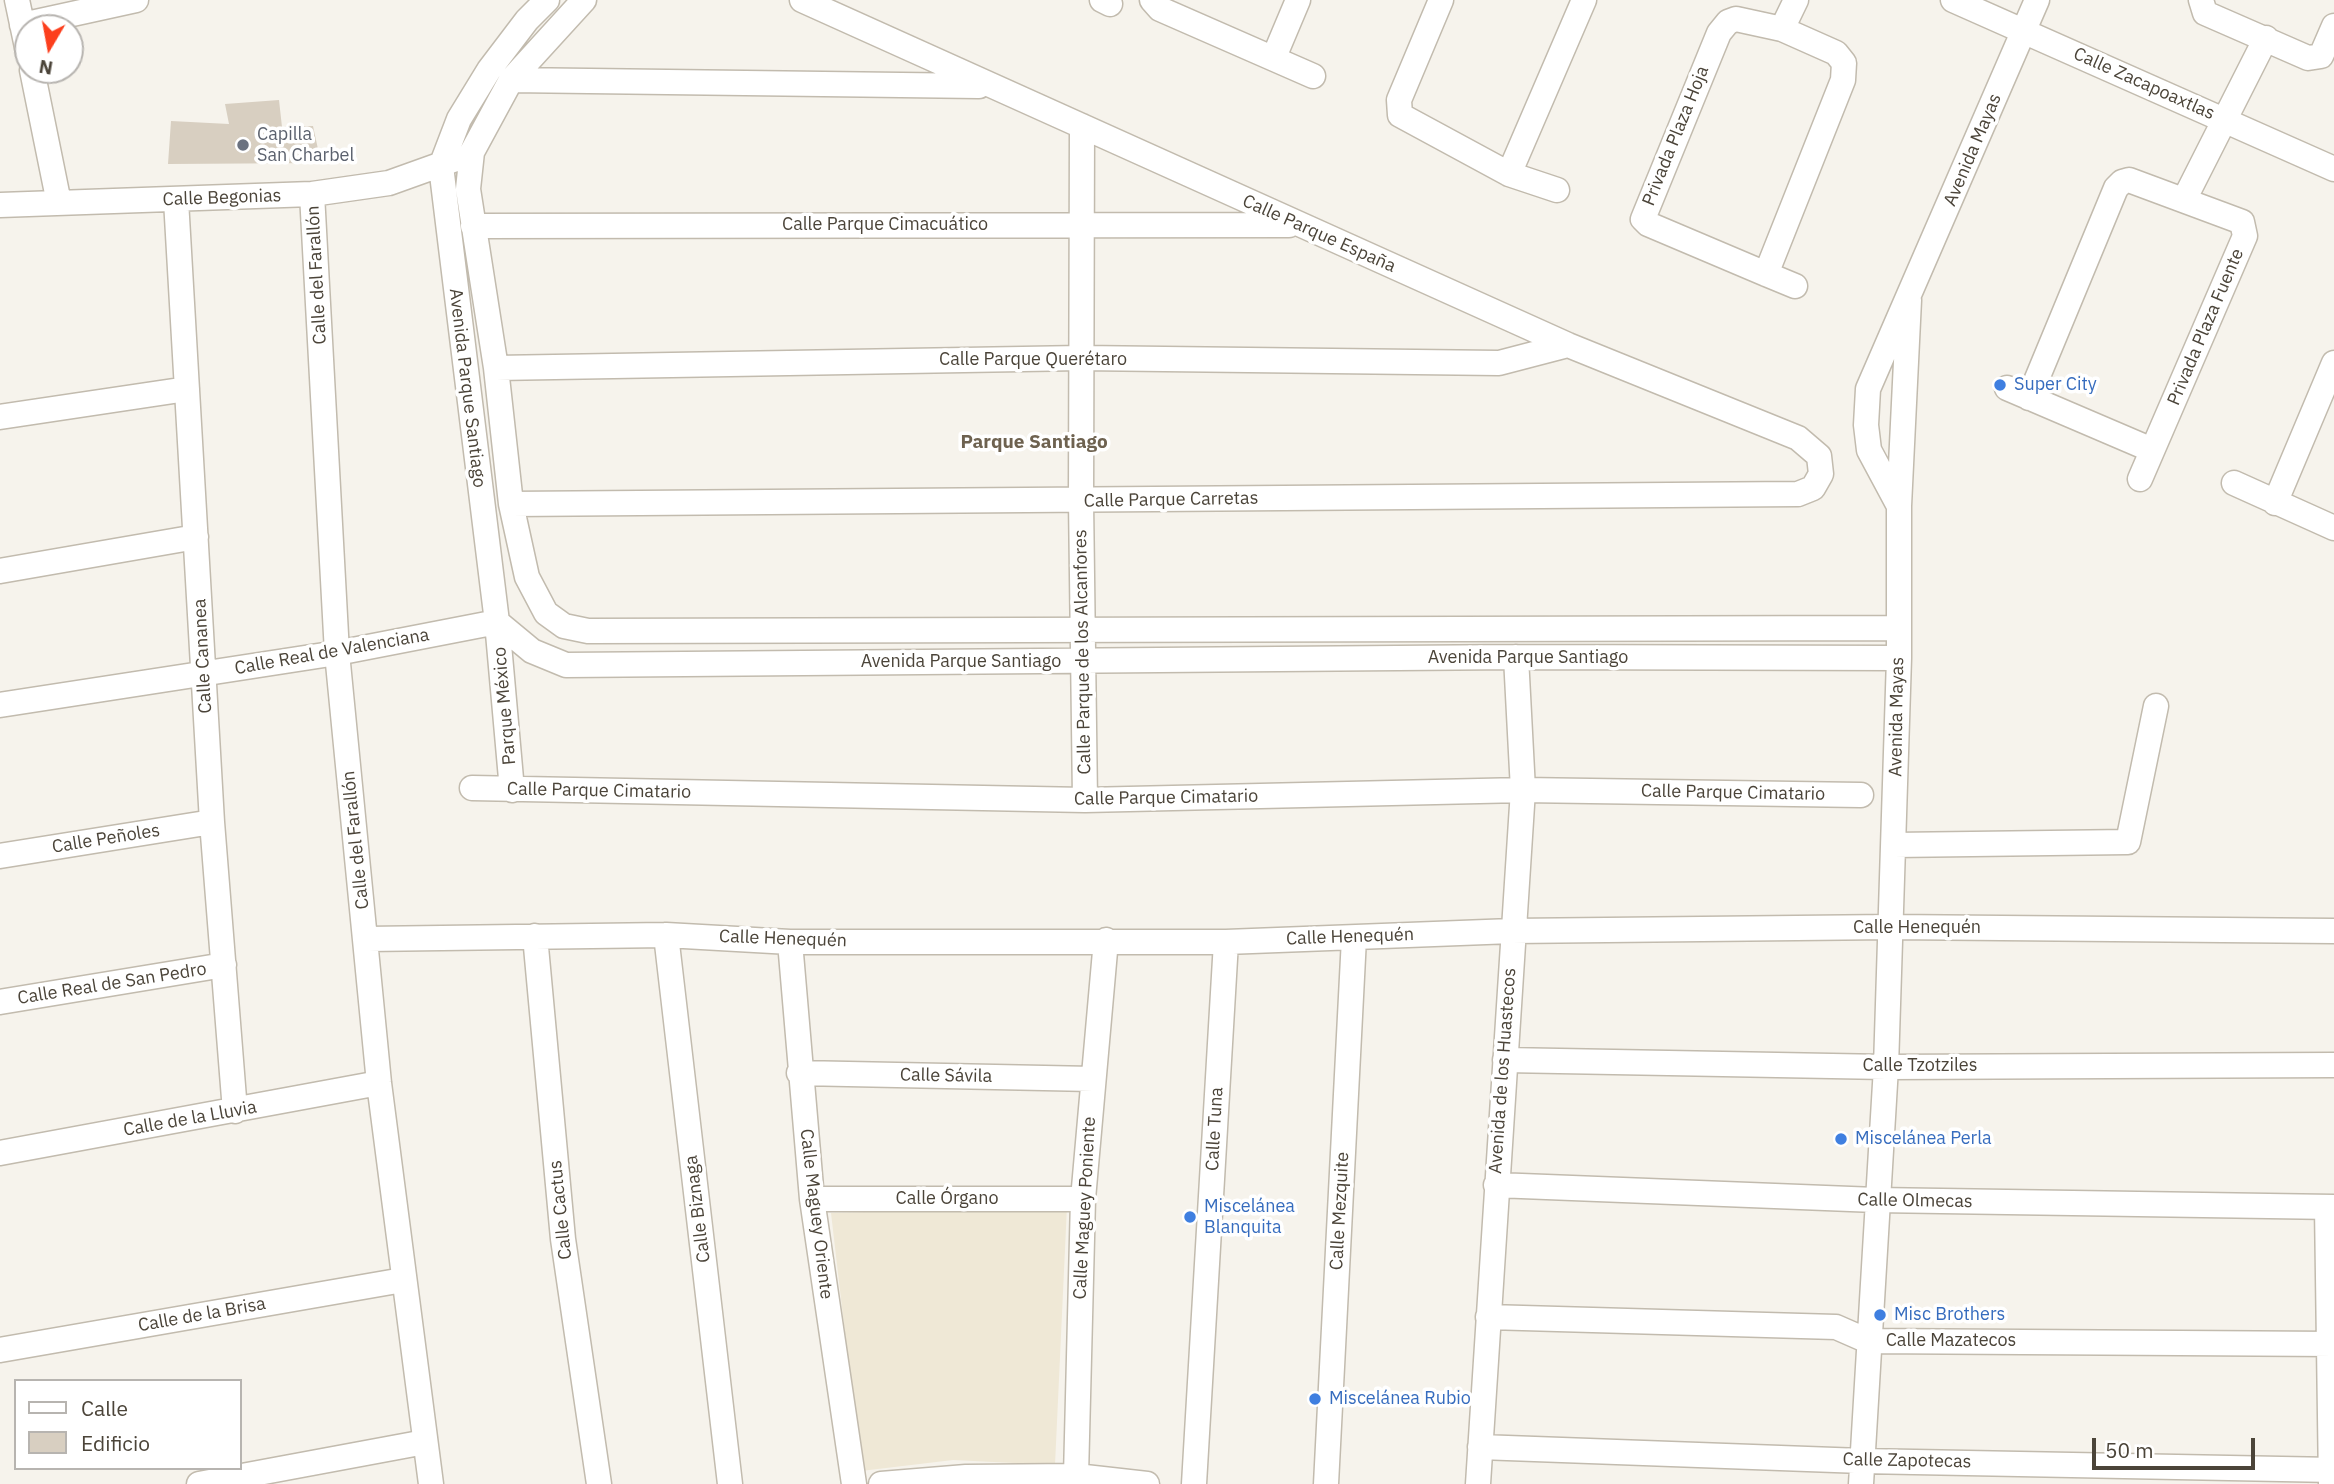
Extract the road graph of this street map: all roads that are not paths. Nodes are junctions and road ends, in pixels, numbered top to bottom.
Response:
1 (136, 0) edge
2 (584, 0) edge
3 (802, 0) edge
4 (1152, 0) edge
5 (1298, 0) edge
6 (1441, 0) edge
7 (1584, 0) edge
8 (1796, 0) edge
9 (1953, 0) edge
10 (2037, 0) edge
11 (2201, 0) edge
12 (544, 1) edge
13 (70, 14) edge
14 (2334, 26) edge
15 (1783, 29) junction
16 (2024, 30) junction
17 (2266, 38) junction
18 (1275, 57) junction
19 (1313, 76) dead end
20 (511, 80) junction
21 (35, 84) edge
22 (990, 87) junction
23 (2225, 120) junction
24 (1082, 127) junction
25 (472, 152) junction
26 (441, 166) junction
27 (2334, 169) edge
28 (1509, 174) junction
29 (1557, 190) dead end
30 (312, 194) junction
31 (176, 200) junction
32 (2184, 200) junction
33 (59, 203) junction
34 (0, 205) edge
35 (1081, 224) junction
36 (1297, 225) junction
37 (473, 226) junction
38 (1766, 274) junction
39 (1795, 286) dead end
40 (1909, 300) junction
41 (1569, 345) junction
42 (1081, 358) junction
43 (2334, 363) edge
44 (496, 368) junction
45 (187, 389) junction
46 (0, 417) edge
47 (2152, 450) junction
48 (1821, 474) joint
49 (2140, 479) dead end
50 (2234, 483) dead end
51 (1081, 501) junction
52 (2275, 503) junction
53 (511, 504) junction
54 (1899, 506) junction
55 (2334, 528) edge
56 (196, 537) junction
57 (0, 571) edge
58 (497, 622) junction
59 (1899, 628) junction
60 (1082, 632) junction
61 (337, 653) junction
62 (1516, 657) junction
63 (1899, 658) junction
64 (1082, 662) junction
65 (204, 674) junction
66 (0, 705) edge
67 (2156, 706) dead end
68 (472, 788) dead end
69 (512, 790) junction
70 (1523, 790) junction
71 (1861, 794) dead end
72 (1084, 800) junction
73 (212, 822) junction
74 (1894, 845) junction
75 (0, 856) edge
76 (1891, 927) junction
77 (1512, 931) junction
78 (2334, 931) edge
79 (666, 934) junction
80 (535, 936) junction
81 (1354, 938) junction
82 (367, 939) junction
83 (1106, 940) junction
84 (790, 942) junction
85 (1226, 942) junction
86 (224, 965) junction
87 (0, 1002) edge
88 (1506, 1060) junction
89 (2334, 1066) edge
90 (1886, 1067) junction
91 (799, 1073) junction
92 (1093, 1079) junction
93 (379, 1083) junction
94 (234, 1111) junction
95 (0, 1153) edge
96 (1496, 1185) junction
97 (812, 1199) junction
98 (1083, 1199) junction
99 (1876, 1200) junction
100 (2330, 1207) edge
101 (403, 1280) junction
102 (1488, 1317) junction
103 (1868, 1341) junction
104 (2331, 1345) edge
105 (0, 1350) edge
106 (425, 1442) junction
107 (1480, 1447) junction
108 (1861, 1472) edge
109 (2332, 1475) edge
110 (1076, 1476) junction
111 (966, 1480) edge
112 (199, 1484) edge
113 (431, 1484) edge
114 (599, 1484) edge
115 (730, 1484) edge
116 (854, 1484) edge
117 (881, 1484) edge
118 (1147, 1484) edge
119 (1194, 1484) edge
120 (1326, 1484) edge
121 (1478, 1484) edge

1 - 13 street
2 - 20 street
3 - 22 street, Calle Parque España
4 - 18 street
5 - 18 street
6 - 28 street
7 - 28 street
8 - 15 street
9 - 16 street, Calle Zacapoaxtlas
10 - 16 street, Avenida Mayas
11 - 17 street
12 - 26 street
14 - 17 street
15 - 38 street, Privada Plaza Hoja
15 - 38 street, Privada Plaza Hoja
16 - 23 street, Calle Zacapoaxtlas
16 - 40 street, Avenida Mayas
17 - 23 street
18 - 19 street
20 - 22 street
20 - 25 street
21 - 33 street
22 - 24 street, Calle Parque España
23 - 27 street, Calle Zacapoaxtlas
23 - 32 street
24 - 35 street, Calle Parque de los Alcanfores
24 - 36 street, Calle Parque España
25 - 26 street, Calle Begonias
25 - 37 street, Avenida Parque Santiago
26 - 30 street, Calle Begonias
26 - 58 street, Avenida Parque Santiago
28 - 29 street
30 - 31 street, Calle Begonias
30 - 61 street, Calle del Farallón
31 - 33 street, Calle Begonias
31 - 45 street, Calle Cananea
32 - 47 street, Privada Plaza Fuente
32 - 47 street, Privada Plaza Fuente
33 - 34 street, Calle Begonias
35 - 36 street, Calle Parque Cimacuático
35 - 37 street, Calle Parque Cimacuático
35 - 42 street, Calle Parque de los Alcanfores
36 - 41 street, Calle Parque España
37 - 44 street, Avenida Parque Santiago
38 - 39 street, Privada Plaza Hoja
40 - 54 street, Avenida Mayas
40 - 54 street, Avenida Mayas
41 - 42 street, Calle Parque Querétaro
41 - 48 street, Calle Parque España
42 - 44 street, Calle Parque Querétaro
42 - 51 street, Calle Parque de los Alcanfores
43 - 52 street
44 - 53 street, Avenida Parque Santiago
45 - 46 street
45 - 56 street, Calle Cananea
47 - 49 street, Privada Plaza Fuente
48 - 51 street, Calle Parque Carretas
50 - 52 street
51 - 53 street, Calle Parque Carretas
51 - 60 street, Calle Parque de los Alcanfores
52 - 55 street
53 - 60 street, Avenida Parque Santiago
54 - 59 street, Avenida Mayas
56 - 57 street
56 - 65 street, Calle Cananea
58 - 61 street, Calle Real de Valenciana
58 - 64 street, Avenida Parque Santiago
58 - 69 street, Parque México
59 - 60 street, Avenida Parque Santiago
59 - 63 street, Avenida Mayas
60 - 64 street, Calle Parque de los Alcanfores
61 - 65 street, Calle Real de Valenciana
61 - 82 street, Calle del Farallón
62 - 63 street, Avenida Parque Santiago
62 - 64 street, Avenida Parque Santiago
62 - 70 street, Avenida de los Huastecos
63 - 74 street, Avenida Mayas
64 - 72 street, Calle Parque de los Alcanfores
65 - 66 street, Calle Real de Valenciana
65 - 73 street, Calle Cananea
67 - 74 street
68 - 69 street, Calle Parque Cimatario
69 - 72 street, Calle Parque Cimatario
70 - 71 street, Calle Parque Cimatario
70 - 72 street, Calle Parque Cimatario
70 - 77 street, Avenida de los Huastecos
73 - 75 street, Calle Peñoles
73 - 86 street, Calle Cananea
74 - 76 street, Avenida Mayas
76 - 77 street, Calle Henequén
76 - 78 street, Calle Henequén
76 - 90 street, Avenida Mayas
77 - 81 street, Calle Henequén
77 - 88 street, Avenida de los Huastecos
79 - 80 street, Calle Henequén
79 - 84 street, Calle Henequén
79 - 115 street, Calle Biznaga
80 - 82 street, Calle Henequén
80 - 114 street, Calle Cactus
81 - 85 street, Calle Henequén
81 - 120 street, Calle Mezquite
82 - 93 street, Calle del Farallón
83 - 84 street, Calle Henequén
83 - 85 street, Calle Henequén
83 - 92 street, Calle Maguey Poniente
84 - 91 street, Calle Maguey Oriente
85 - 119 street, Calle Tuna
86 - 87 street, Calle Real de San Pedro
86 - 94 street, Calle Cananea
88 - 90 street, Calle Tzotziles
88 - 96 street, Avenida de los Huastecos
89 - 90 street, Calle Tzotziles
90 - 99 street, Avenida Mayas
91 - 92 street, Calle Sávila
91 - 97 street, Calle Maguey Oriente
92 - 98 street, Calle Maguey Poniente
93 - 94 street, Calle de la Lluvia
93 - 101 street, Calle del Farallón
94 - 95 street, Calle de la Lluvia
96 - 99 street, Calle Olmecas
96 - 102 street, Avenida de los Huastecos
97 - 98 street, Calle Órgano
97 - 116 street, Calle Maguey Oriente
98 - 110 street, Calle Maguey Poniente
99 - 100 street, Calle Olmecas
99 - 103 street, Avenida Mayas
100 - 104 street
101 - 105 street, Calle de la Brisa
101 - 106 street, Calle del Farallón
102 - 103 street, Calle Mazatecos
102 - 107 street, Avenida de los Huastecos
103 - 104 street, Calle Mazatecos
103 - 108 street, Avenida Mayas
104 - 109 street
106 - 112 street
106 - 113 street, Calle del Farallón
107 - 108 street, Calle Zapotecas
107 - 121 street, Avenida de los Huastecos
108 - 109 street, Calle Zapotecas
110 - 111 street
110 - 118 street
111 - 117 street

